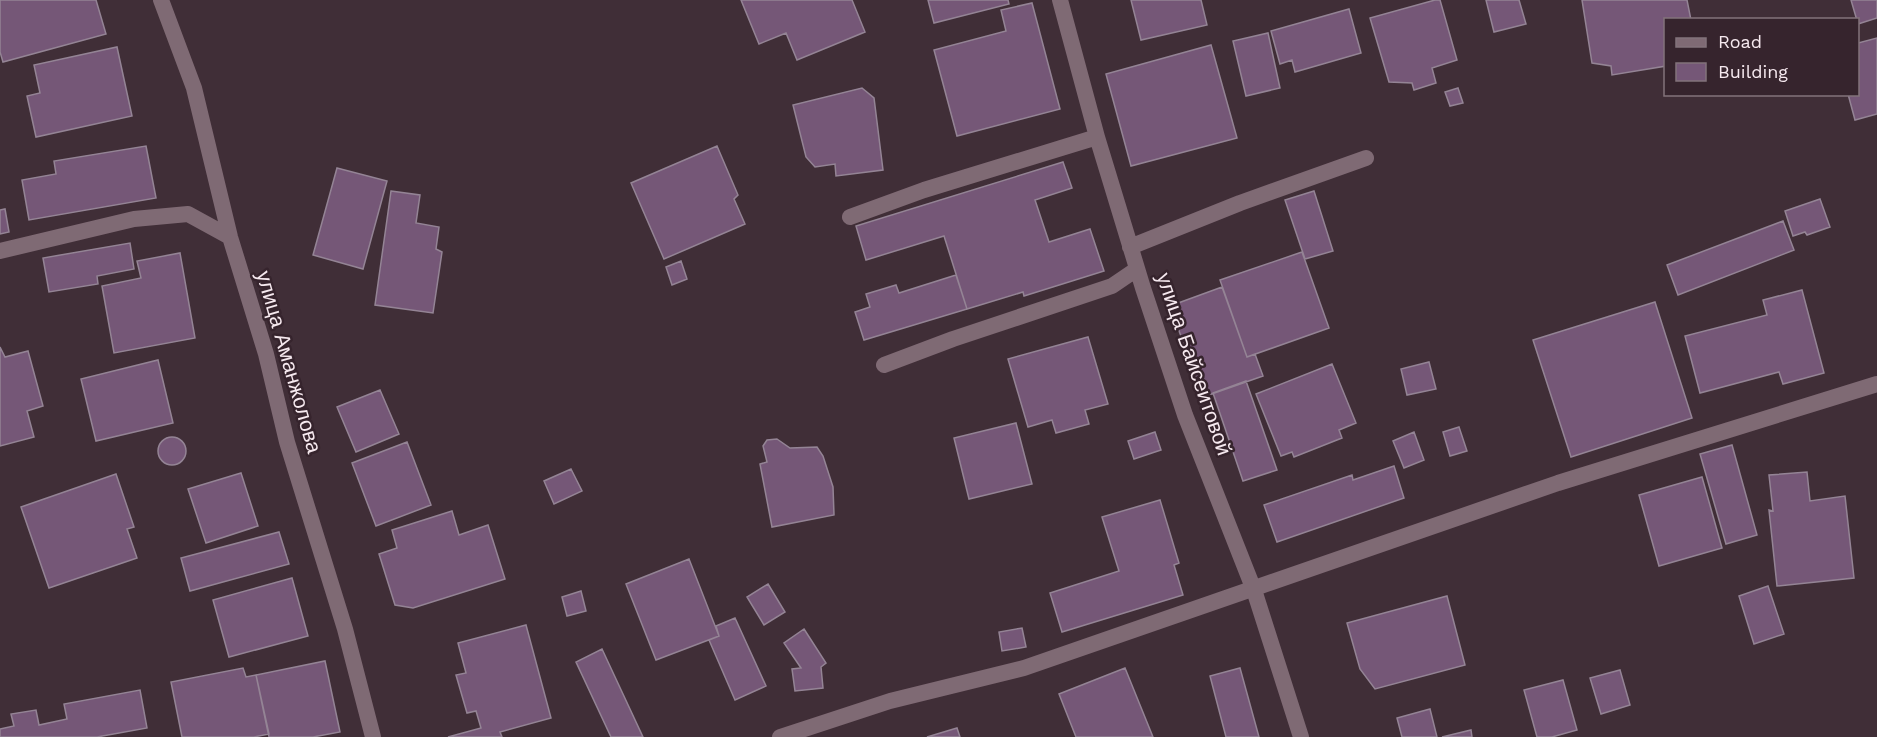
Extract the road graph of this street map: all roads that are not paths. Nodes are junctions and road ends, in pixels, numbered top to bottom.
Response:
1 (161, 0) edge
2 (1060, 0) edge
3 (1097, 137) junction
4 (1366, 158) dead end
5 (850, 217) dead end
6 (230, 237) junction
7 (1130, 247) junction
8 (0, 251) edge
9 (1137, 269) junction
10 (884, 365) dead end
11 (1877, 384) edge
12 (1254, 590) junction
13 (373, 737) edge
14 (780, 737) edge
15 (1301, 737) edge

1 - 6 street, улица Аманжолова
2 - 3 street, улица Байсеитовой
3 - 5 street
3 - 7 street, улица Байсеитовой
4 - 7 street
6 - 8 street
6 - 13 street, улица Аманжолова
7 - 9 street, улица Байсеитовой
9 - 10 street
9 - 12 street, улица Байсеитовой
11 - 12 street
12 - 14 street
12 - 15 street, улица Байсеитовой

